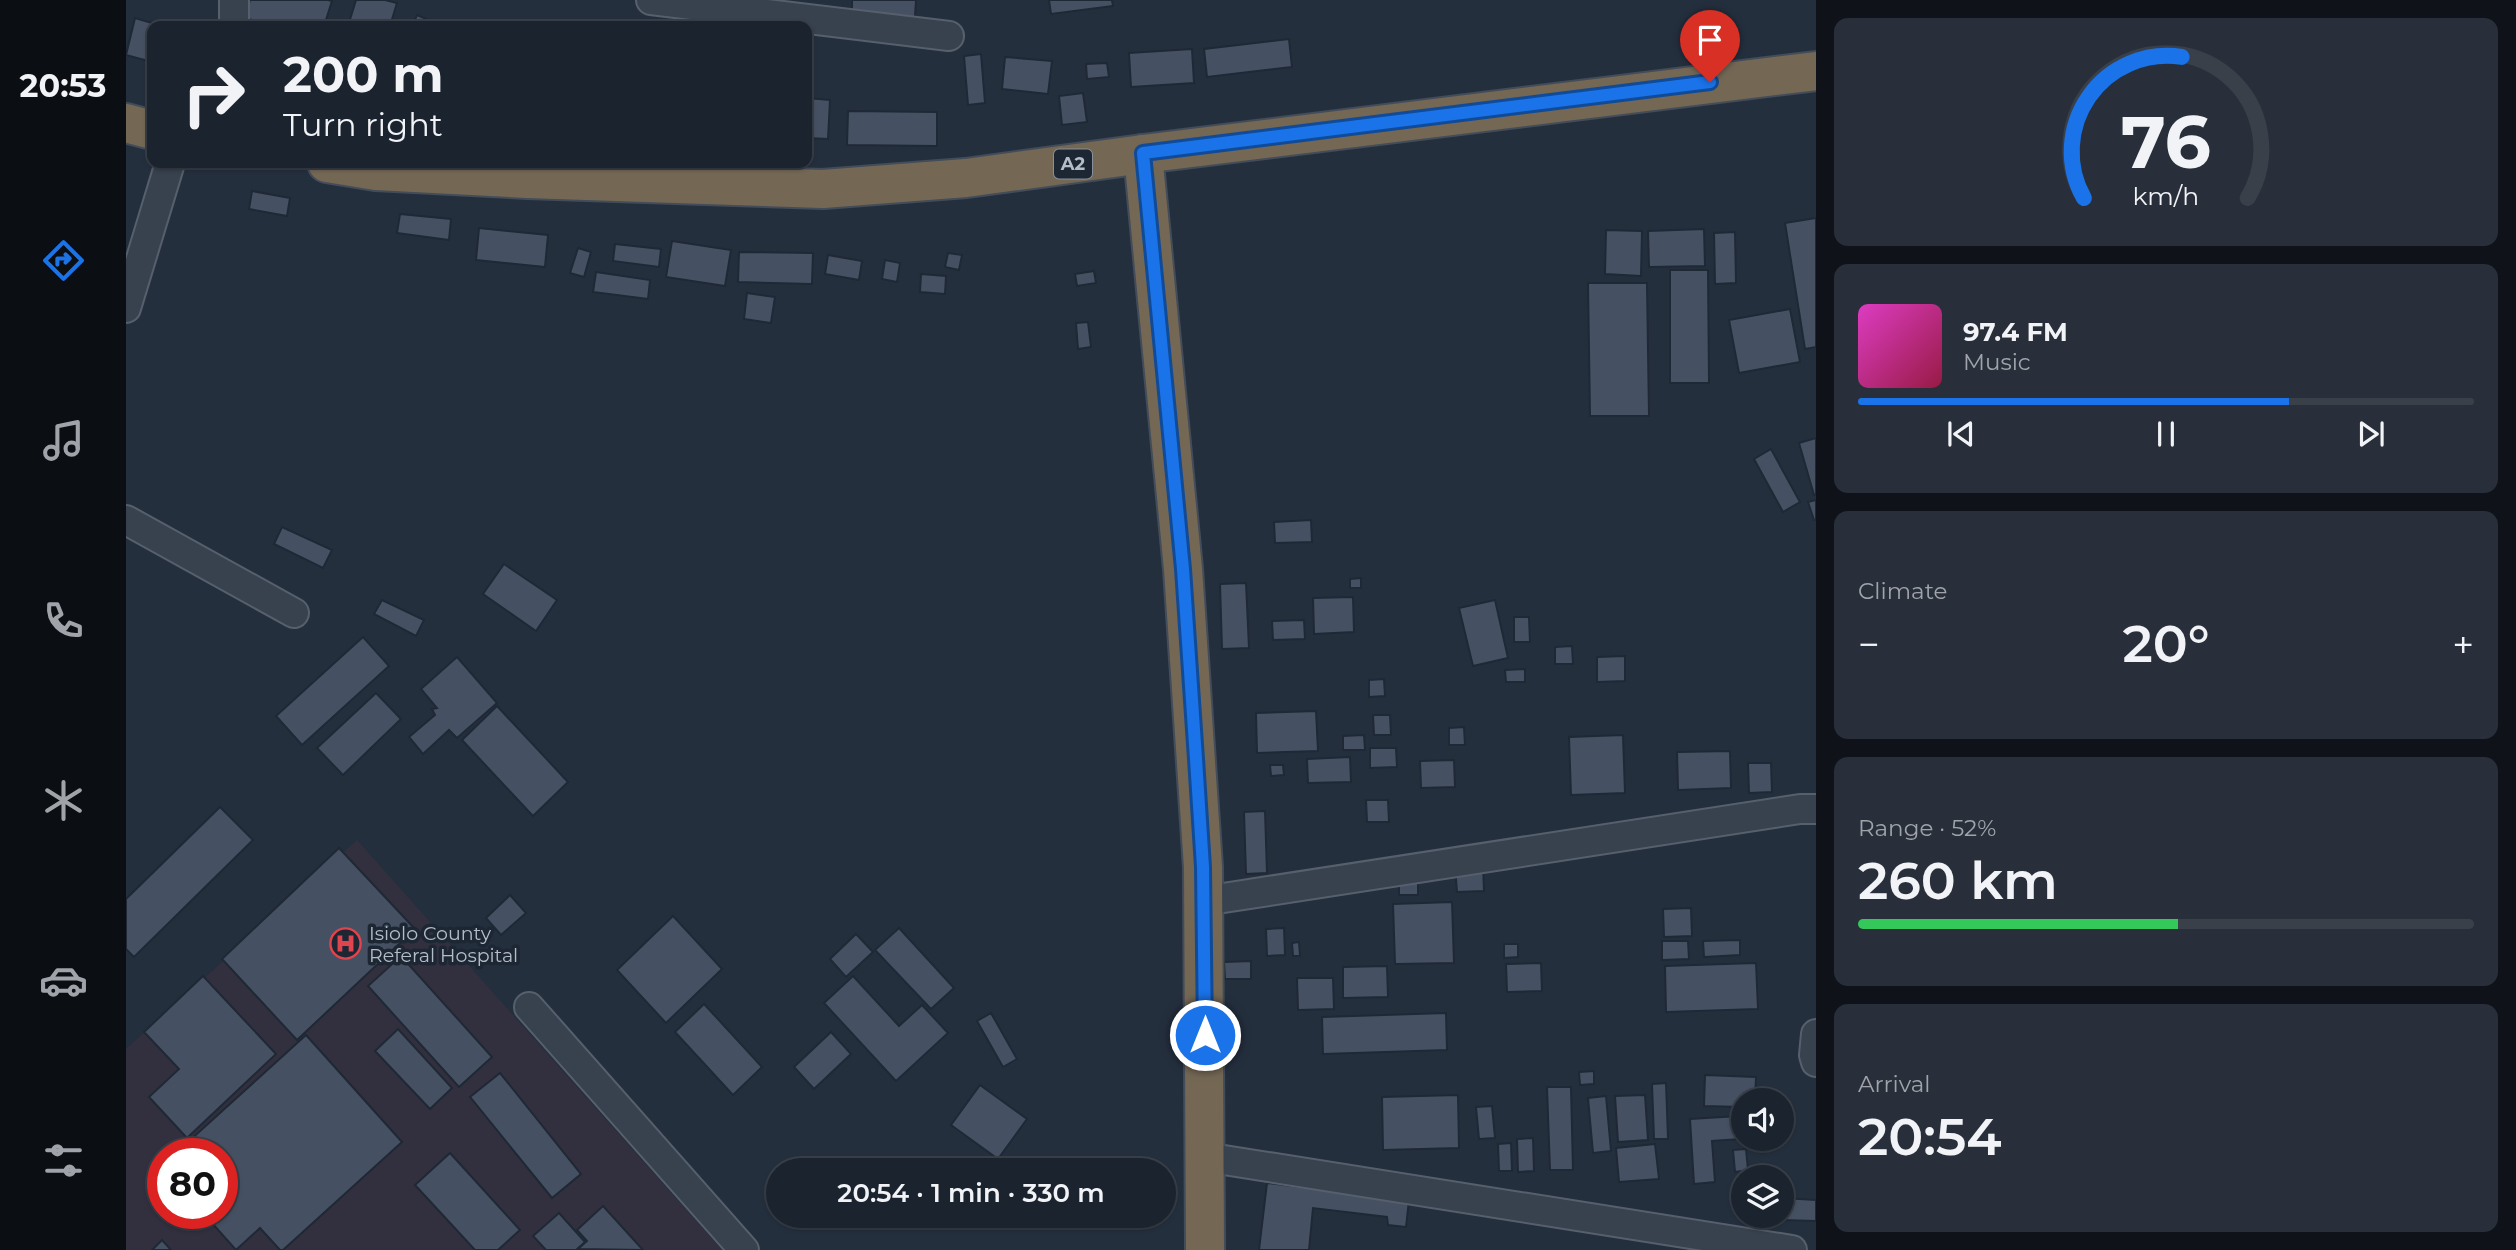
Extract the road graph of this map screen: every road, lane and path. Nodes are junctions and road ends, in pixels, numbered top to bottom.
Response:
1 (234, 0) edge
2 (651, 0) edge
3 (234, 21) edge
4 (949, 36) dead end
5 (1816, 71) edge
6 (126, 123) edge
7 (147, 129) edge
8 (1143, 153) junction
9 (168, 168) edge
10 (358, 168) edge
11 (126, 308) edge
12 (126, 520) edge
13 (294, 613) dead end
14 (1816, 809) edge
15 (1204, 901) junction
16 (528, 1007) dead end
17 (1816, 1034) edge
18 (1816, 1062) edge
19 (1205, 1157) junction
20 (744, 1250) edge
21 (1205, 1250) edge
22 (1792, 1250) edge

1 - 3 street
2 - 4 street
5 - 8 highway, A2
6 - 7 highway
8 - 10 highway, A2
8 - 15 highway
9 - 11 street
12 - 13 street
14 - 15 street
15 - 19 highway
16 - 20 street
17 - 18 street
19 - 21 highway
19 - 22 street

